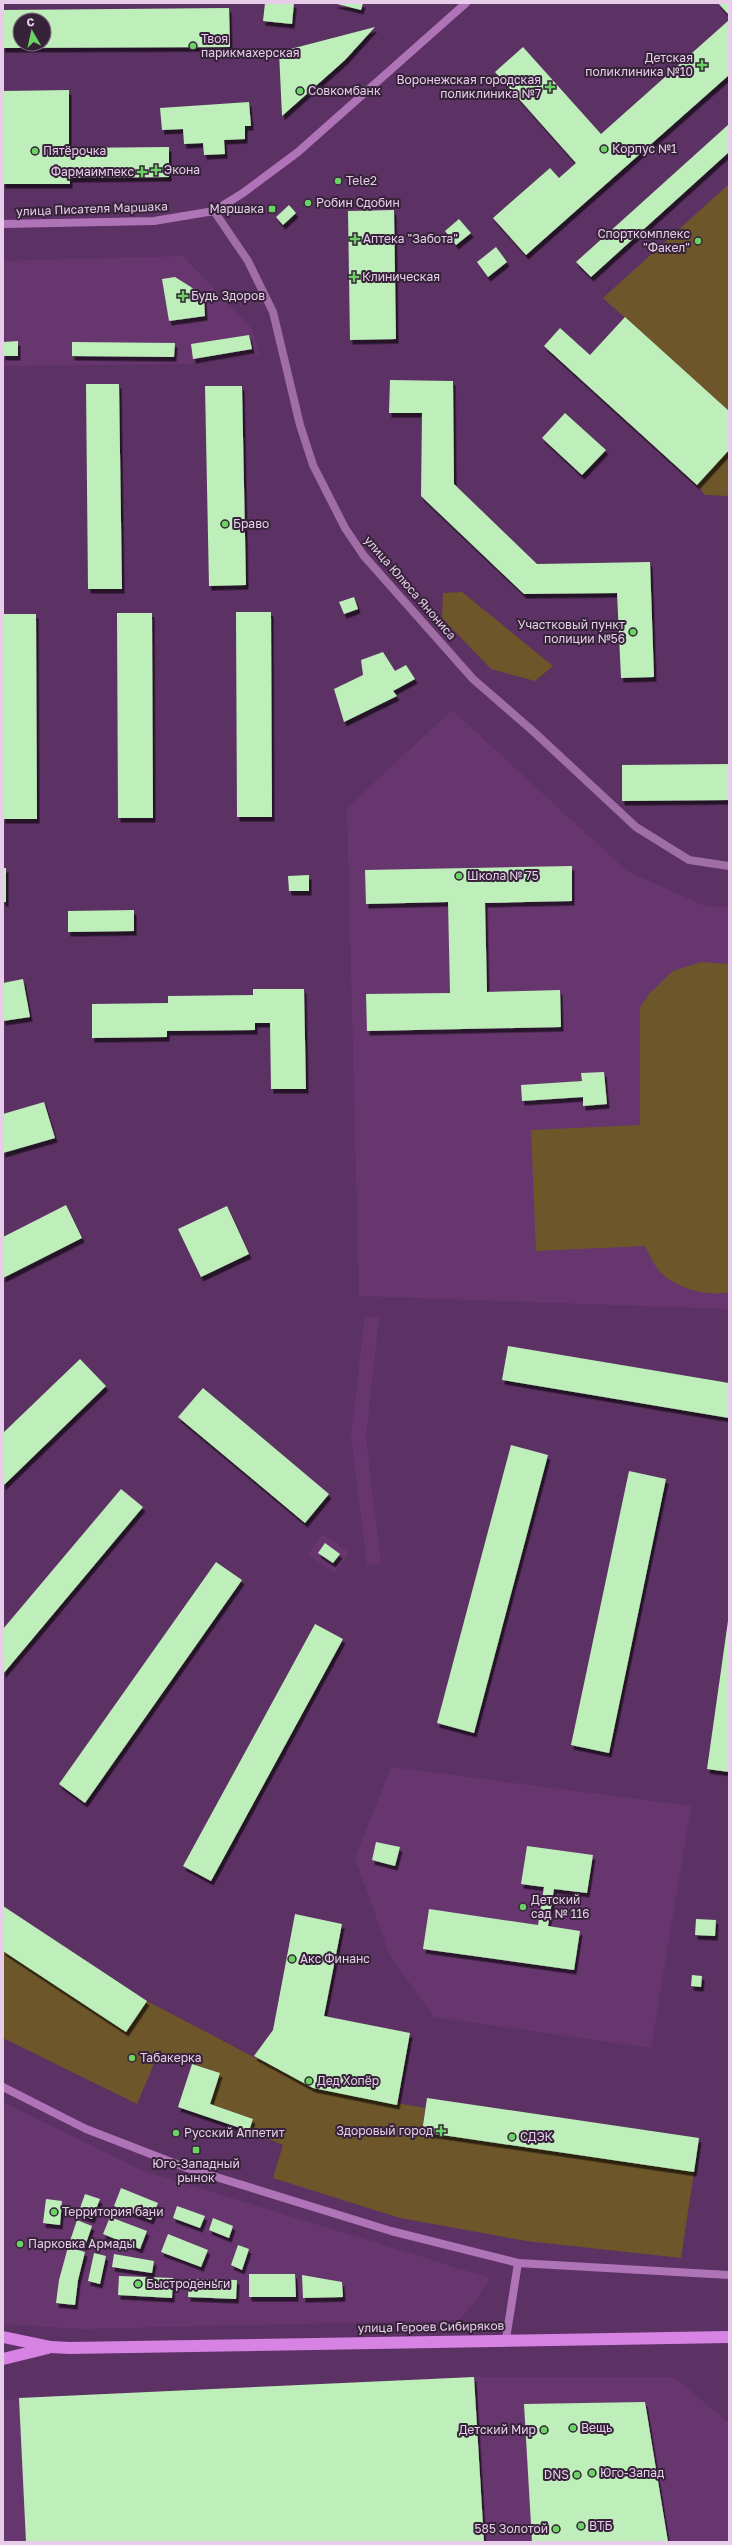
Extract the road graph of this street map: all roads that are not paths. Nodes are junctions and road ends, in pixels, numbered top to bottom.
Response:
1 (466, 3) edge
2 (214, 211) junction
3 (3, 224) edge
4 (729, 866) edge
5 (3, 2086) edge
6 (518, 2263) junction
7 (729, 2275) edge
8 (3, 2336) edge
9 (729, 2337) edge
10 (506, 2339) junction
11 (51, 2347) junction
12 (3, 2359) edge

1 - 2 street, улица Писателя Маршака
2 - 3 street, улица Писателя Маршака
2 - 4 street, улица Юлюса Янониса
5 - 6 street
6 - 7 street
6 - 10 street
8 - 11 highway
9 - 10 highway, улица Героев Сибиряков
10 - 11 highway, улица Героев Сибиряков
11 - 12 highway

